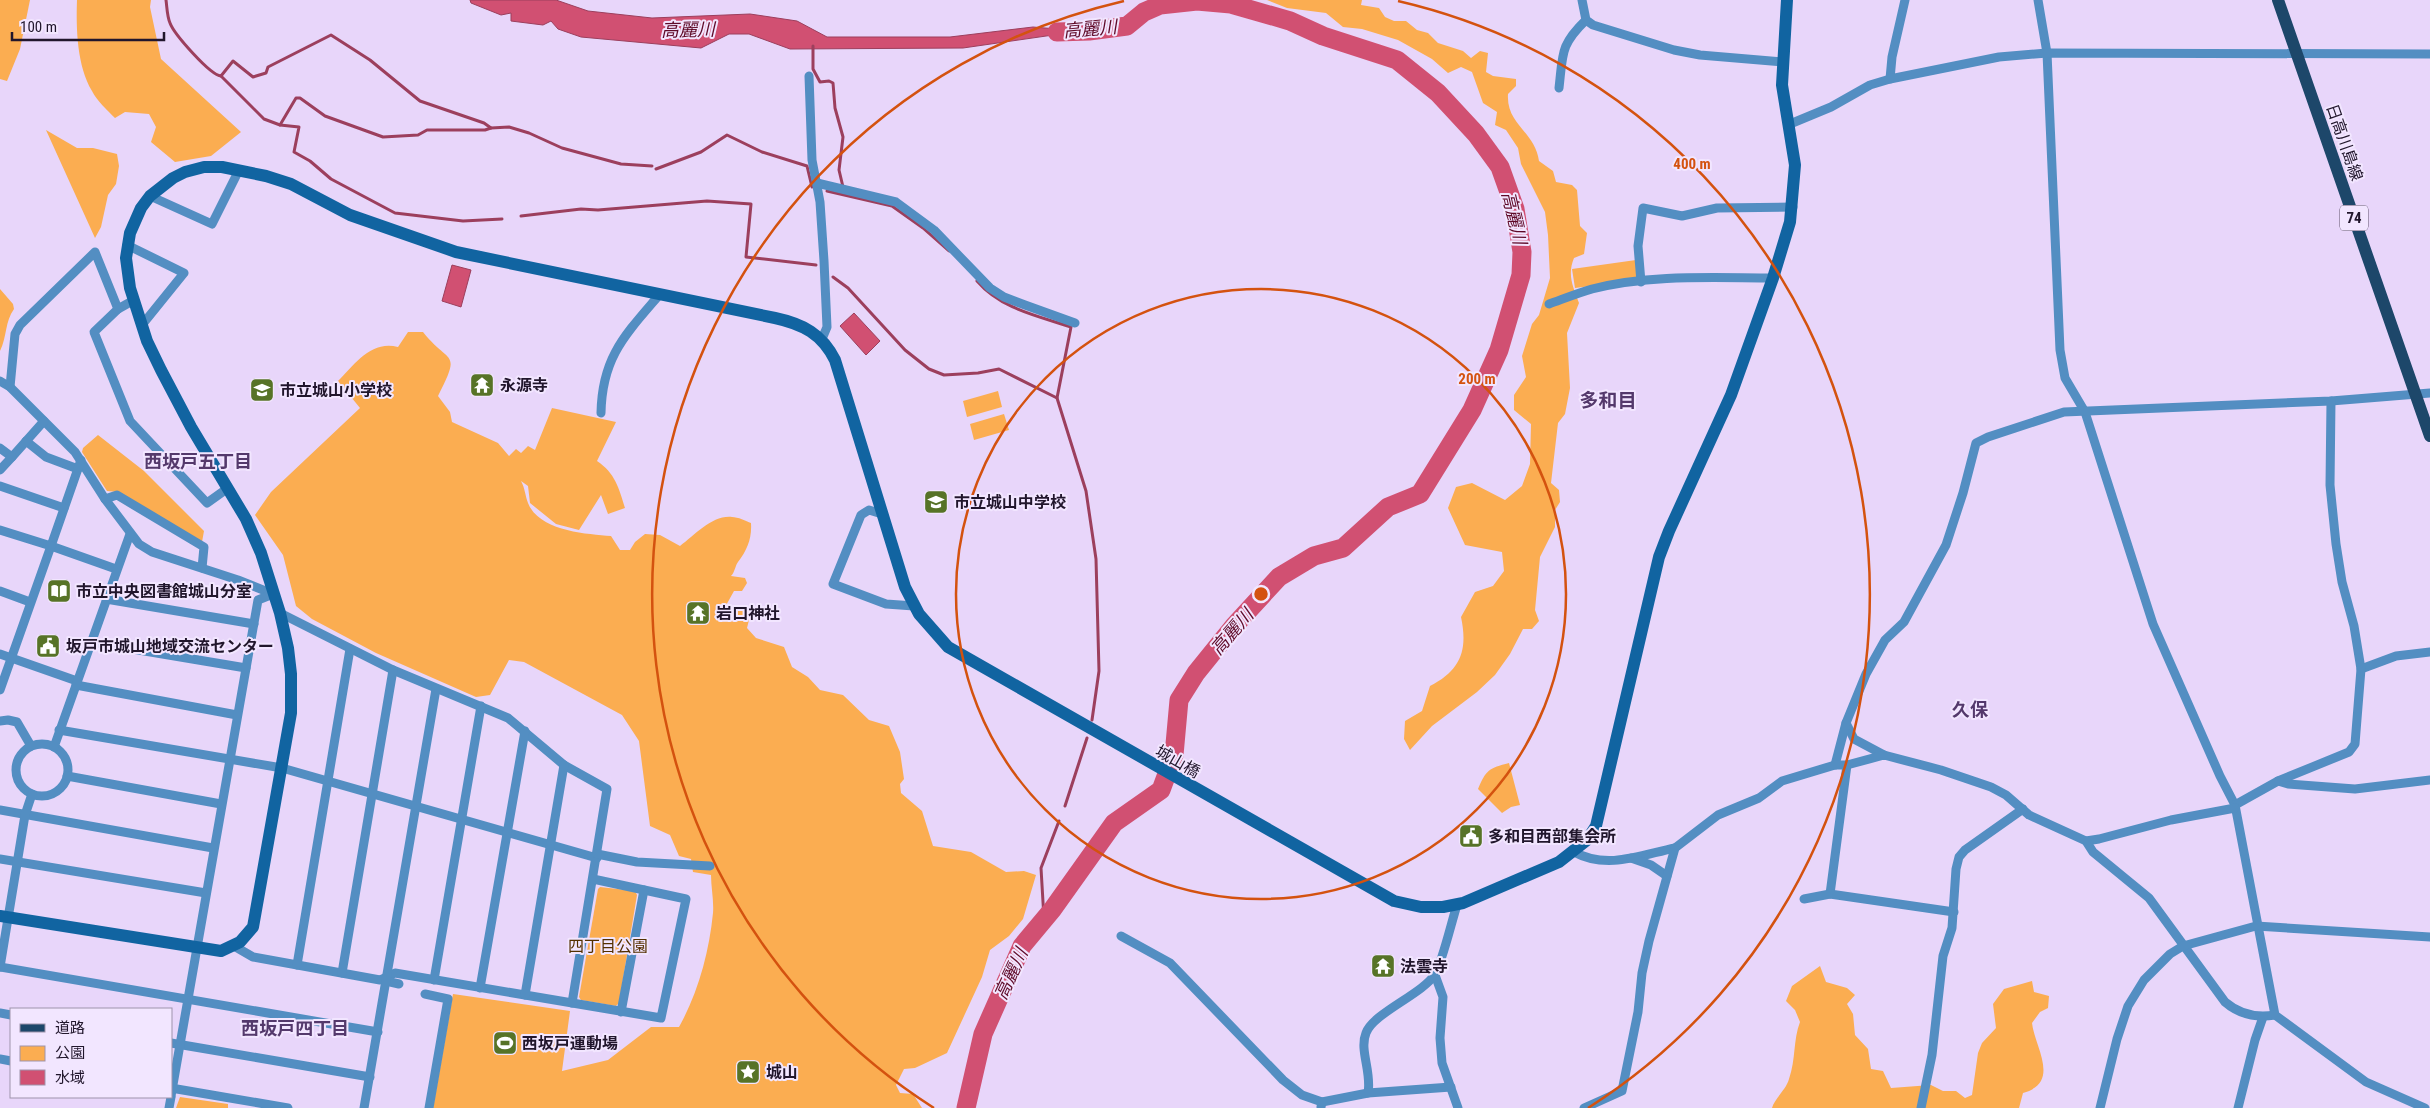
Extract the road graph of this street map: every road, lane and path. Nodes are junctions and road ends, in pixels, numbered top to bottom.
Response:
1 (1582, 0) edge
2 (1787, 0) edge
3 (1905, 0) edge
4 (2038, 0) edge
5 (2278, 0) edge
6 (1586, 20) junction
7 (2047, 53) junction
8 (2297, 54) junction
9 (2430, 54) edge
10 (1783, 62) junction
11 (809, 76) dead end
12 (1890, 79) junction
13 (1559, 88) dead end
14 (1790, 124) junction
15 (239, 170) junction
16 (816, 183) junction
17 (150, 196) junction
18 (1793, 207) junction
19 (127, 245) junction
20 (1774, 278) junction
21 (1641, 282) junction
22 (660, 294) junction
23 (134, 300) junction
24 (1548, 304) dead end
25 (118, 309) junction
26 (1075, 323) dead end
27 (142, 325) junction
28 (822, 339) junction
29 (0, 381) edge
30 (10, 387) junction
31 (2430, 393) edge
32 (2416, 394) junction
33 (2331, 401) junction
34 (2085, 412) junction
35 (601, 413) dead end
36 (44, 422) junction
37 (2430, 436) edge
38 (26, 441) junction
39 (0, 448) edge
40 (12, 457) junction
41 (81, 460) junction
42 (78, 469) junction
43 (0, 470) edge
44 (0, 486) edge
45 (228, 488) junction
46 (105, 499) junction
47 (64, 508) junction
48 (882, 514) junction
49 (0, 530) edge
50 (130, 534) junction
51 (51, 546) junction
52 (116, 568) junction
53 (202, 568) junction
54 (0, 591) edge
55 (273, 594) junction
56 (106, 599) junction
57 (30, 602) junction
58 (914, 606) junction
59 (280, 613) junction
60 (254, 624) junction
61 (91, 642) junction
62 (350, 649) junction
63 (2430, 652) edge
64 (0, 654) edge
65 (11, 658) junction
66 (246, 668) junction
67 (2361, 669) junction
68 (393, 670) junction
69 (77, 683) junction
70 (436, 689) junction
71 (0, 690) edge
72 (481, 706) junction
73 (237, 715) junction
74 (0, 721) edge
75 (1846, 722) junction
76 (59, 730) junction
77 (525, 732) junction
78 (31, 746) junction
79 (54, 747) junction
80 (1884, 756) junction
81 (228, 760) junction
82 (1847, 764) junction
83 (564, 765) junction
84 (1835, 765) junction
85 (282, 768) junction
86 (67, 776) junction
87 (2430, 780) edge
88 (2278, 781) junction
89 (328, 782) junction
90 (32, 794) junction
91 (372, 794) junction
92 (221, 804) junction
93 (415, 806) junction
94 (2235, 806) junction
95 (0, 810) edge
96 (2023, 810) junction
97 (25, 815) junction
98 (462, 819) junction
99 (507, 832) junction
100 (2086, 841) junction
101 (552, 844) junction
102 (213, 848) junction
103 (1676, 848) junction
104 (1574, 852) junction
105 (597, 856) junction
106 (1630, 858) junction
107 (0, 859) edge
108 (17, 862) junction
109 (710, 866) dead end
110 (1667, 876) junction
111 (593, 879) junction
112 (644, 890) junction
113 (206, 893) junction
114 (1830, 894) junction
115 (1804, 899) dead end
116 (1456, 905) junction
117 (1954, 912) junction
118 (4, 917) edge
119 (2256, 926) junction
120 (1121, 936) dead end
121 (2430, 937) edge
122 (234, 946) junction
123 (2183, 946) junction
124 (198, 948) junction
125 (297, 965) junction
126 (0, 967) edge
127 (342, 973) junction
128 (1435, 975) junction
129 (386, 979) junction
130 (434, 980) junction
131 (399, 984) dead end
132 (480, 988) junction
133 (425, 994) dead end
134 (525, 995) junction
135 (188, 999) junction
136 (572, 1003) junction
137 (621, 1012) junction
138 (2275, 1016) junction
139 (2263, 1017) junction
140 (378, 1032) junction
141 (176, 1044) edge
142 (370, 1077) junction
143 (172, 1082) edge
144 (1451, 1087) junction
145 (172, 1092) edge
146 (1368, 1093) junction
147 (1321, 1105) edge
148 (288, 1108) edge
149 (364, 1108) edge
150 (430, 1108) edge
151 (1458, 1108) edge
152 (1584, 1108) edge
153 (1921, 1108) edge
154 (2100, 1108) edge
155 (2238, 1108) edge
156 (2424, 1108) edge

1 - 6 street
2 - 10 street, 城山橋
3 - 12 street
4 - 7 street
5 - 8 main road, 日高川島線 / 74
6 - 10 street
6 - 13 street
7 - 8 street
7 - 12 street
7 - 34 street
8 - 9 street
8 - 32 main road, 日高川島線 / 74
10 - 14 street, 城山橋
11 - 16 street
12 - 14 street
14 - 18 street, 城山橋
15 - 17 street
15 - 17 street
15 - 22 street
16 - 26 street
16 - 28 street
17 - 19 street
18 - 20 street, 城山橋
18 - 21 street
19 - 23 street
19 - 27 street
20 - 21 street
20 - 104 street, 城山橋
21 - 24 street
22 - 28 street
22 - 35 street
23 - 25 street
23 - 27 street
25 - 30 street
25 - 45 street
27 - 45 street
28 - 48 street, 城山橋
29 - 30 street
30 - 36 street
31 - 32 street
32 - 33 street
32 - 37 main road, 日高川島線 / 74
33 - 34 street
33 - 67 street
34 - 75 street
34 - 94 street
36 - 38 street
36 - 41 street
38 - 40 street
38 - 42 street
39 - 40 street
40 - 43 street
41 - 42 street
41 - 46 street
42 - 47 street
44 - 47 street
45 - 55 street
46 - 50 street
46 - 53 street
47 - 51 street
48 - 58 street, 城山橋
48 - 58 street
49 - 51 street
50 - 52 street
50 - 53 street
51 - 52 street
51 - 57 street
52 - 56 street
53 - 55 street
54 - 57 street
55 - 59 street
55 - 60 street
56 - 60 street
56 - 61 street
57 - 65 street
58 - 116 street, 城山橋
59 - 62 street
59 - 85 street
60 - 66 street
61 - 66 street
61 - 69 street
62 - 68 street
62 - 89 street
63 - 67 street
64 - 65 street
65 - 69 street
65 - 71 street
66 - 73 street
67 - 88 street
68 - 70 street
68 - 91 street
69 - 73 street
69 - 76 street
70 - 72 street
70 - 93 street
72 - 77 street
72 - 98 street
73 - 81 street
74 - 78 street
75 - 80 street
75 - 84 street
76 - 79 street
76 - 81 street
77 - 83 street
77 - 99 street
78 - 79 street
78 - 90 street
79 - 86 street
80 - 82 street
80 - 96 street
81 - 85 street
81 - 92 street
82 - 84 street
82 - 114 street
83 - 101 street
83 - 105 street
84 - 103 street
85 - 89 street
85 - 122 street
86 - 90 street
86 - 92 street
87 - 88 street
88 - 94 street
89 - 91 street
89 - 125 street
90 - 97 street
91 - 93 street
91 - 127 street
92 - 102 street
93 - 98 street
93 - 129 street
94 - 100 street
94 - 119 street
95 - 97 street
96 - 100 street
96 - 117 street
97 - 102 street
97 - 108 street
98 - 99 street
98 - 130 street
99 - 101 street
99 - 132 street
100 - 123 street
101 - 105 street
101 - 134 street
102 - 113 street
103 - 106 street
103 - 110 street
104 - 106 street
104 - 116 street, 城山橋
105 - 109 street
105 - 111 street
106 - 110 street
107 - 108 street
108 - 113 street
108 - 118 street
110 - 152 street
111 - 112 street
111 - 136 street
112 - 137 street
112 - 137 street
113 - 124 street
114 - 115 street
114 - 117 street
116 - 128 street
117 - 153 street
118 - 124 street
118 - 126 street
119 - 121 street
119 - 123 street
119 - 138 street
120 - 147 street
122 - 124 street
122 - 125 street
123 - 139 street
123 - 154 street
124 - 135 street
125 - 127 street
126 - 135 street
127 - 129 street
128 - 144 street
128 - 146 street
129 - 130 street
129 - 131 street
129 - 140 street
130 - 132 street
132 - 134 street
133 - 150 street
134 - 136 street
135 - 140 street
135 - 141 street
136 - 137 street
138 - 139 street
138 - 156 street
139 - 155 street
140 - 142 street
141 - 142 street
141 - 143 street
142 - 149 street
144 - 146 street
144 - 151 street
145 - 148 street
146 - 147 street

